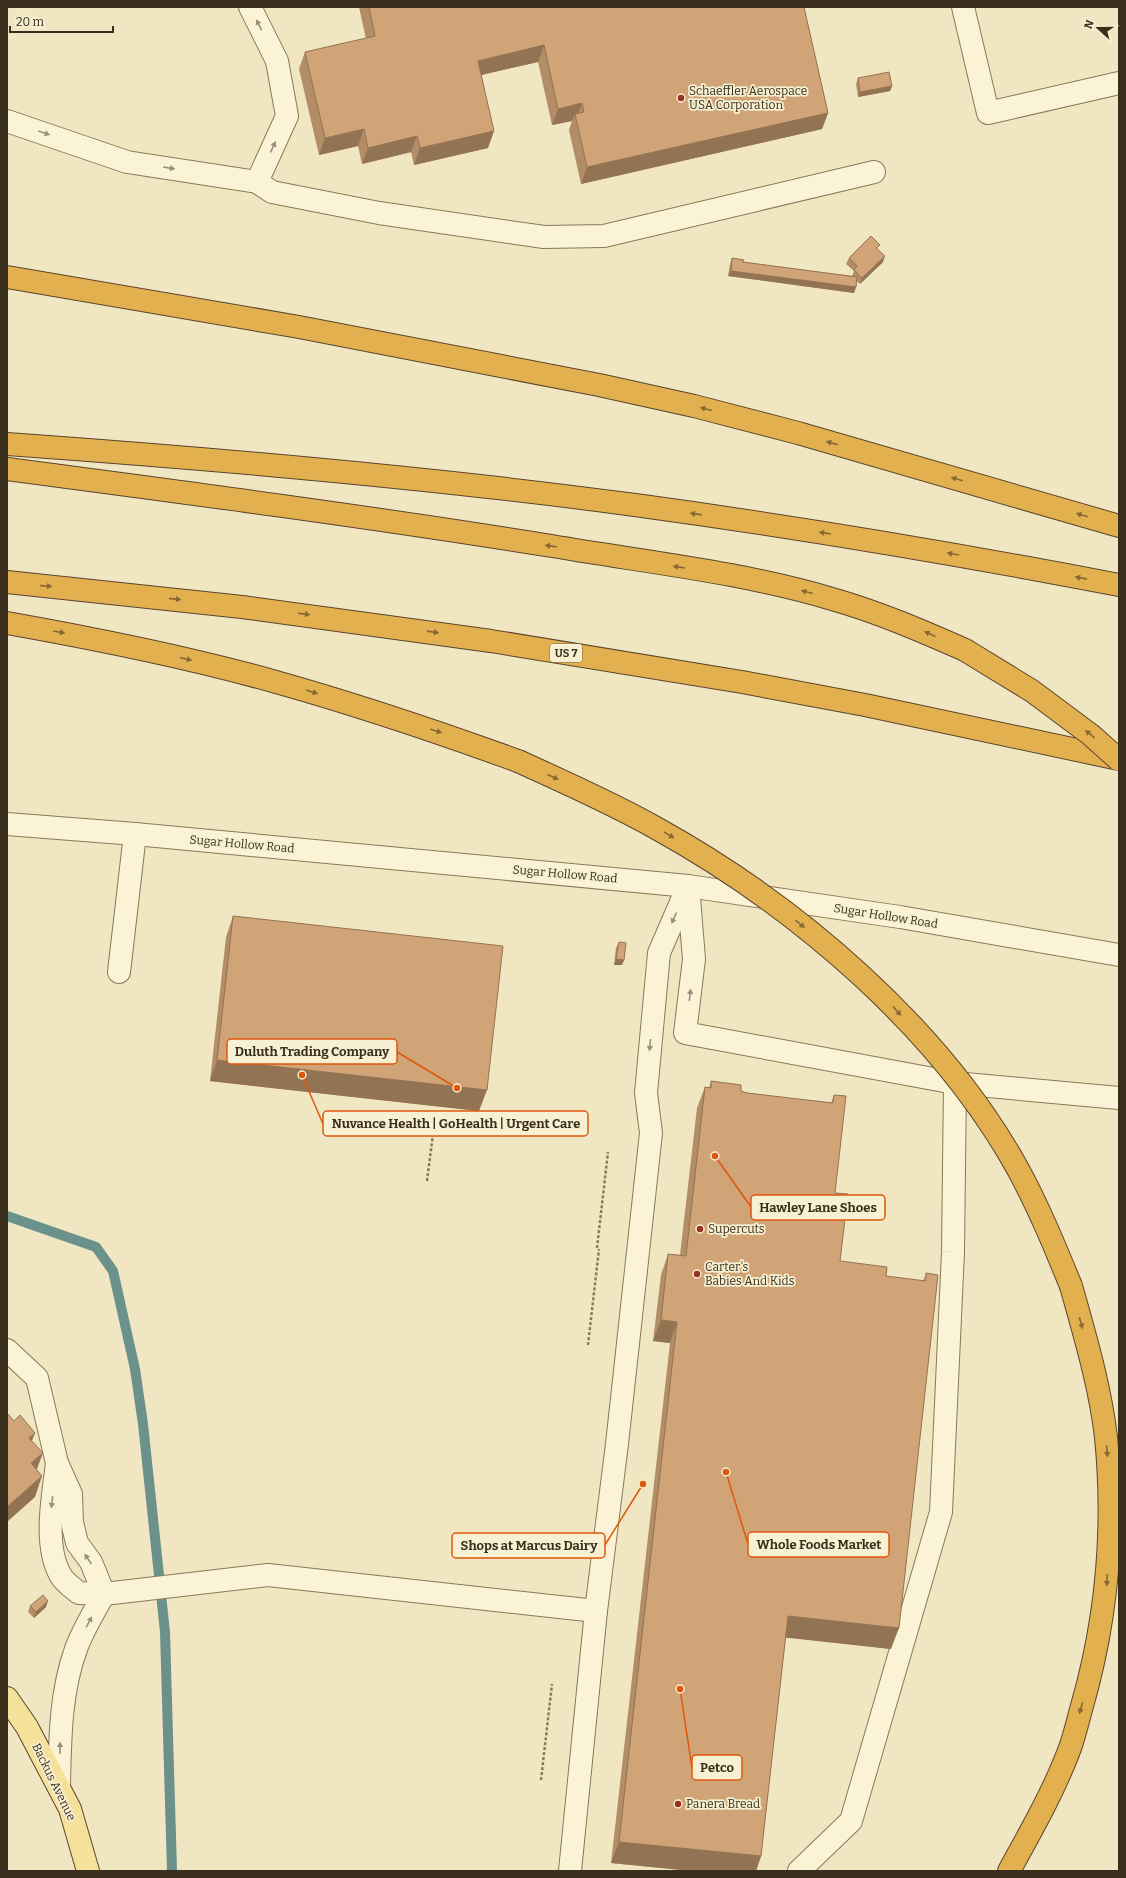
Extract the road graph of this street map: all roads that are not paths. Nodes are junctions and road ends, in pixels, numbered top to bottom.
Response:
1 (250, 7) edge
2 (963, 7) edge
3 (1119, 83) edge
4 (7, 121) edge
5 (874, 172) dead end
6 (256, 182) junction
7 (7, 277) edge
8 (7, 444) edge
9 (7, 470) edge
10 (1119, 526) edge
11 (7, 582) edge
12 (1119, 585) edge
13 (7, 623) edge
14 (1119, 759) edge
15 (7, 824) edge
16 (135, 834) junction
17 (688, 886) junction
18 (1119, 955) edge
19 (119, 972) dead end
20 (954, 1083) junction
21 (1119, 1098) edge
22 (7, 1350) edge
23 (57, 1463) junction
24 (104, 1594) junction
25 (596, 1611) junction
26 (7, 1698) edge
27 (59, 1787) junction
28 (88, 1871) edge
29 (570, 1871) edge
30 (799, 1871) edge
31 (1009, 1871) edge

6 -> 1 street
2 - 3 street
4 -> 6 street
5 - 6 street
10 -> 7 highway
12 -> 8 highway
14 -> 9 highway, bridge
11 -> 14 highway, US 7
13 -> 31 highway, bridge
15 - 16 street, Sugar Hollow Road
16 - 17 street, Sugar Hollow Road
16 - 19 street
17 - 18 street, Sugar Hollow Road
20 -> 17 street
17 -> 25 street
20 - 21 street
20 - 30 street
22 - 23 street
24 -> 23 street
23 -> 24 street
24 - 25 street
27 -> 24 street
25 - 29 street
26 - 27 main road, Backus Avenue
27 - 28 main road, Backus Avenue

